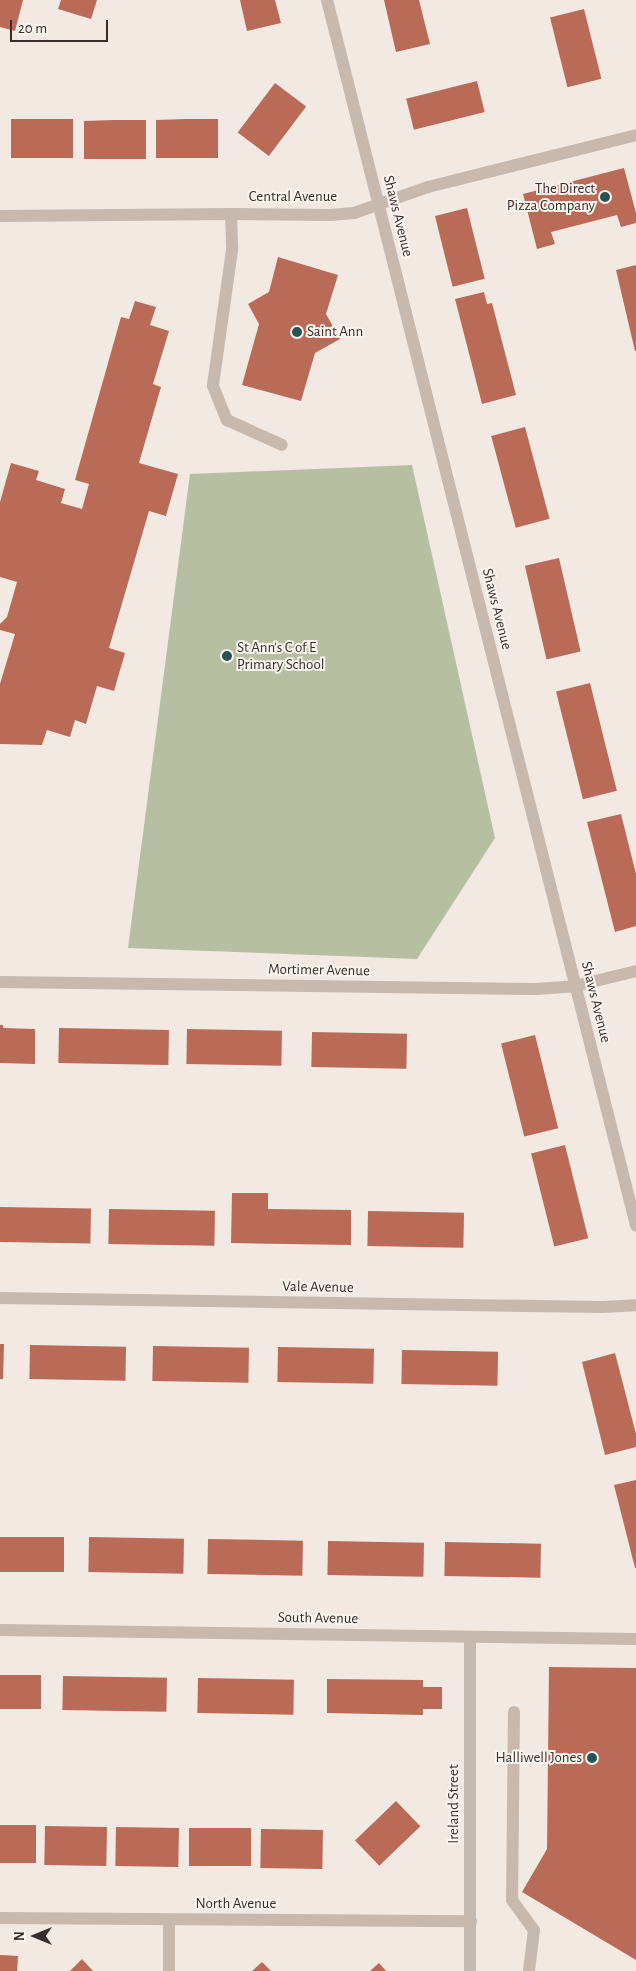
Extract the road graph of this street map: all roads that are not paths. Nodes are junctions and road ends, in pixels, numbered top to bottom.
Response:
1 (327, 0) edge
2 (636, 135) edge
3 (378, 204) junction
4 (231, 214) junction
5 (0, 217) edge
6 (282, 445) dead end
7 (636, 971) edge
8 (0, 982) edge
9 (575, 986) junction
10 (636, 1226) edge
11 (0, 1298) edge
12 (636, 1305) edge
13 (0, 1630) edge
14 (470, 1637) junction
15 (636, 1640) edge
16 (514, 1712) dead end
17 (0, 1918) edge
18 (169, 1920) junction
19 (471, 1921) junction
20 (169, 1971) edge
21 (470, 1971) edge
22 (529, 1971) edge

1 - 3 street, Shaws Avenue
2 - 3 street, Central Avenue
3 - 4 street, Central Avenue
3 - 9 street, Shaws Avenue
4 - 5 street, Central Avenue
4 - 6 street
7 - 9 street, Mortimer Avenue
8 - 9 street, Mortimer Avenue
9 - 10 street, Shaws Avenue
11 - 12 street, Vale Avenue
13 - 14 street, South Avenue
14 - 15 street, South Avenue
14 - 19 street, Ireland Street
16 - 22 street
17 - 18 street, North Avenue
18 - 19 street, North Avenue
18 - 20 street
19 - 21 street, Ireland Street

